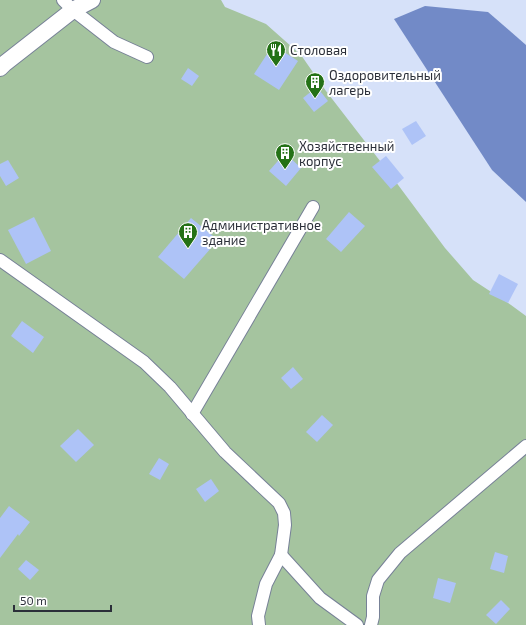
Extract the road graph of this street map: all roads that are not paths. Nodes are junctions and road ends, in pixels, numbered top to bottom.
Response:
1 (92, 0) edge
2 (68, 5) edge
3 (147, 57) dead end
4 (0, 68) edge
5 (312, 207) dead end
6 (0, 260) edge
7 (192, 414) junction
8 (526, 446) edge
9 (281, 555) junction
10 (259, 625) edge
11 (357, 625) edge
12 (370, 625) edge

1 - 2 main road
2 - 3 street
2 - 4 main road
5 - 7 street
6 - 7 street
7 - 9 street
8 - 12 street
9 - 10 street
9 - 11 street

